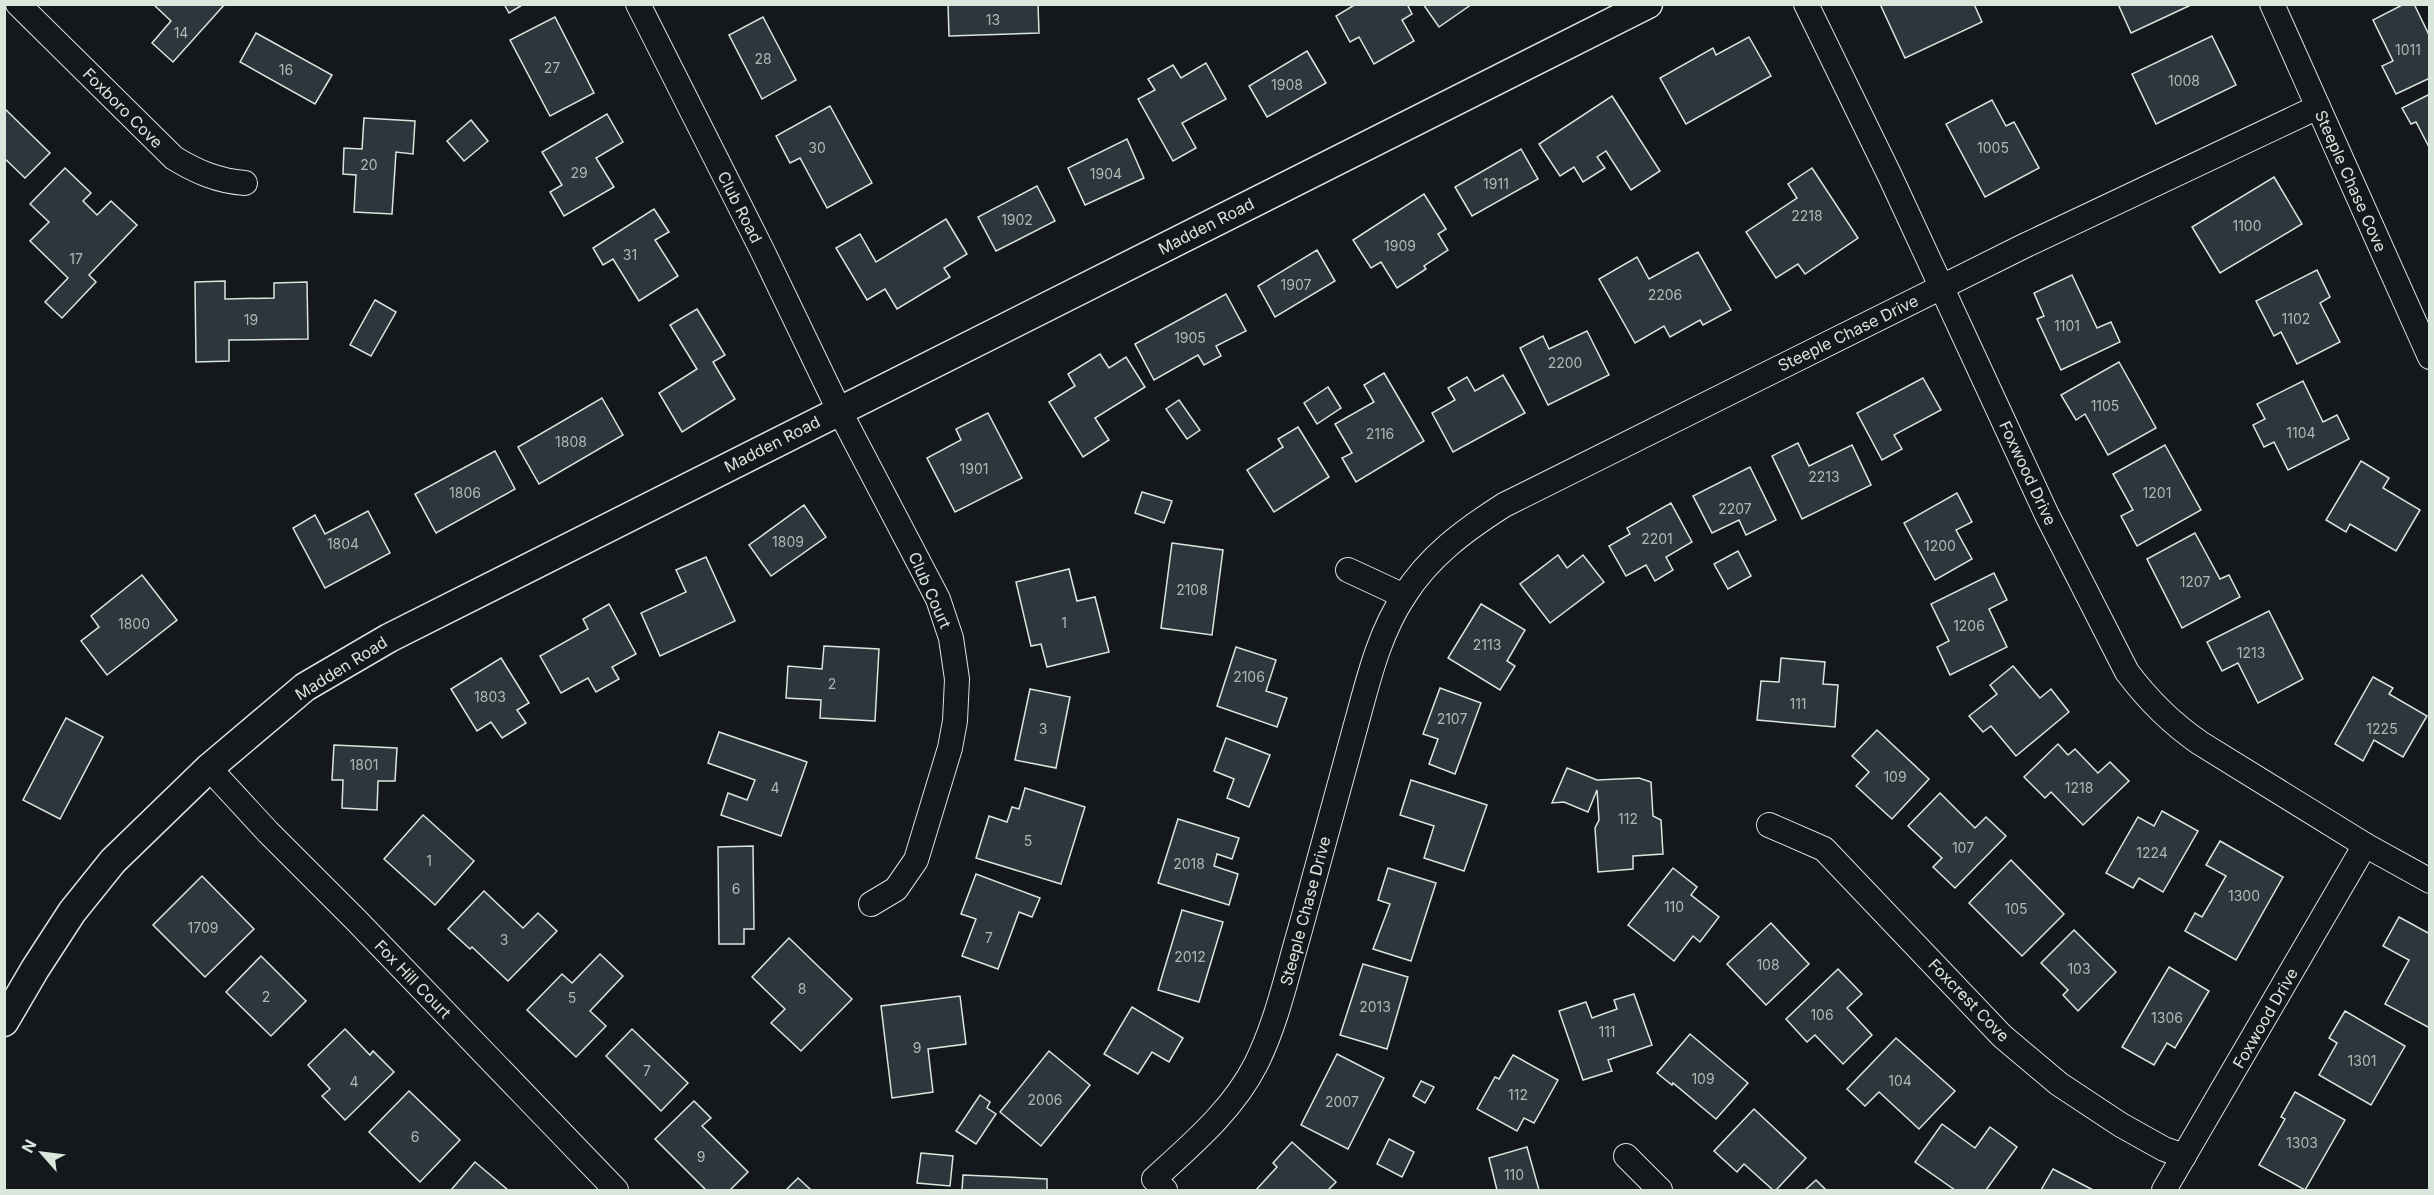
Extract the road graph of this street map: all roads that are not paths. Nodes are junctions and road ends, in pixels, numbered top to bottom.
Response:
1 (18, 4) edge
2 (638, 4) edge
3 (1648, 4) edge
4 (1806, 4) edge
5 (2272, 4) edge
6 (2318, 106) junction
7 (245, 183) dead end
8 (1942, 287) junction
9 (2430, 357) edge
10 (839, 410) junction
11 (1348, 570) dead end
12 (1404, 596) junction
13 (209, 768) junction
14 (1769, 825) dead end
15 (2365, 845) junction
16 (2430, 881) edge
17 (871, 904) dead end
18 (4, 1022) edge
19 (1626, 1156) dead end
20 (2184, 1156) junction
21 (616, 1191) edge
22 (1165, 1191) edge
23 (1660, 1191) edge
24 (2164, 1191) edge

1 - 7 street, Foxboro Cove
2 - 10 street, Club Road
3 - 10 street, Madden Road
4 - 8 street, Foxwood Drive
5 - 6 street, Steeple Chase Cove
6 - 8 street, Steeple Chase Drive
6 - 9 street, Steeple Chase Cove
8 - 12 street, Steeple Chase Drive
8 - 15 street, Foxwood Drive
10 - 13 street, Madden Road
10 - 17 street, Club Court
11 - 12 street
12 - 22 street, Steeple Chase Drive
13 - 18 street, Madden Road
13 - 21 street, Fox Hill Court
14 - 20 street, Foxcrest Cove
15 - 16 street, Foxwood Drive
15 - 20 street, Foxwood Drive
19 - 23 street
20 - 24 street, Foxwood Drive

